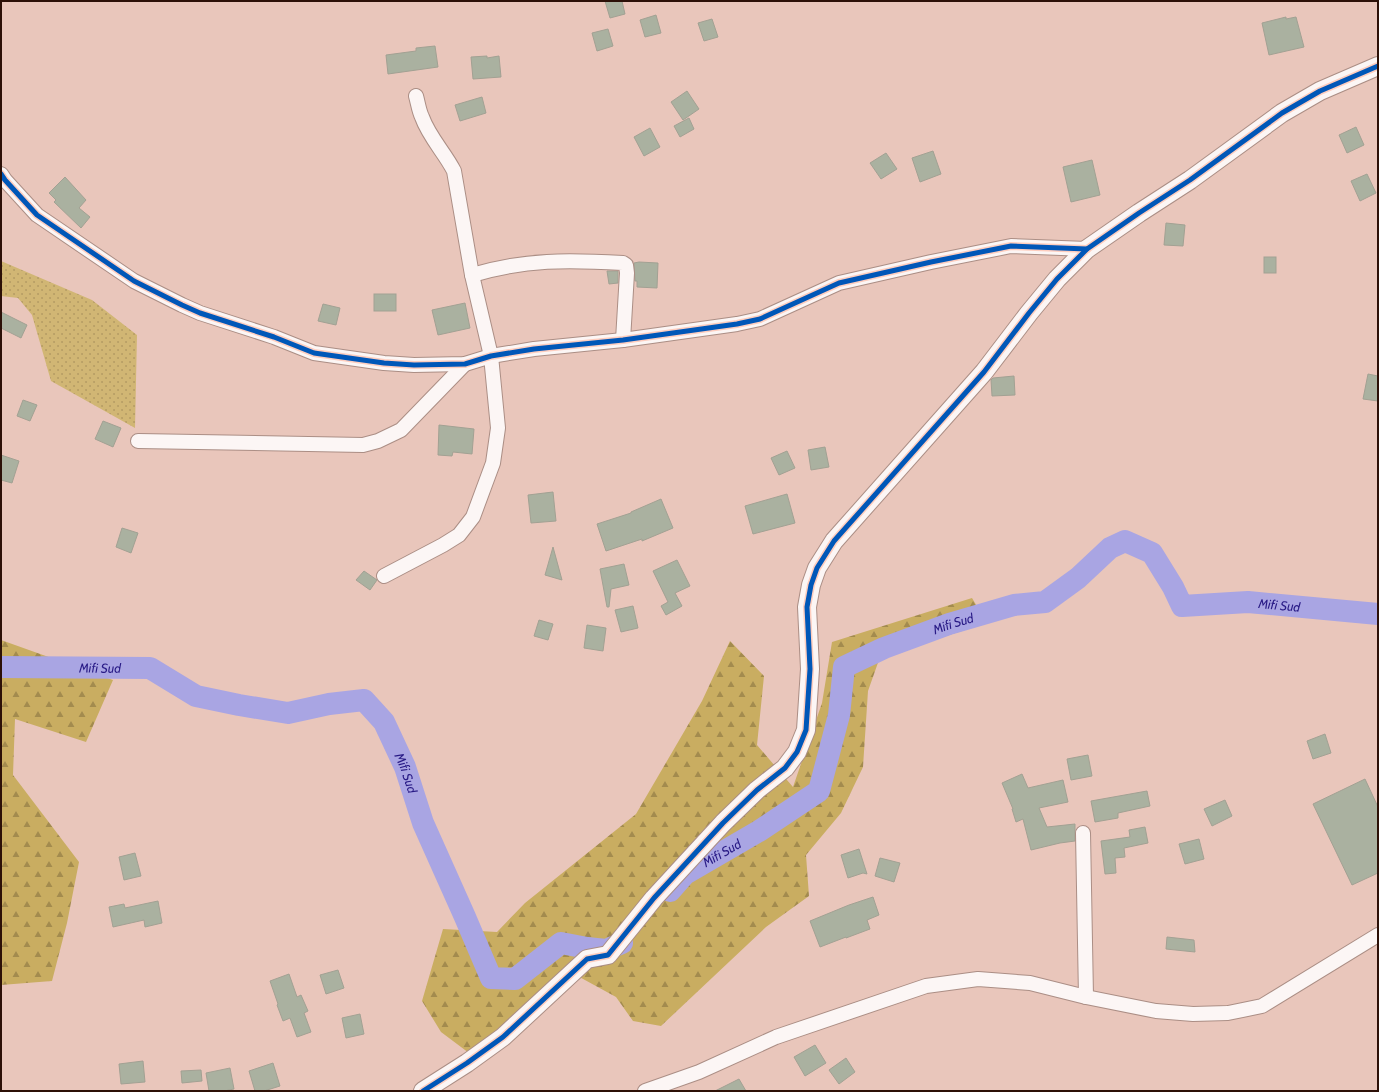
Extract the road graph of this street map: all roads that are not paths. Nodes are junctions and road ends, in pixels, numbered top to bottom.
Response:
1 (1378, 66) edge
2 (416, 96) dead end
3 (1, 174) edge
4 (1087, 249) junction
5 (472, 275) junction
6 (623, 340) junction
7 (491, 356) junction
8 (465, 364) junction
9 (138, 441) dead end
10 (384, 576) dead end
11 (1083, 834) dead end
12 (1378, 935) edge
13 (1086, 997) junction
14 (423, 1091) edge
15 (645, 1091) edge

1 - 4 street
2 - 5 street
3 - 8 street
4 - 6 street
4 - 14 street
5 - 6 street
5 - 7 street
6 - 7 street
7 - 8 street
7 - 10 street
8 - 9 street
11 - 13 street
12 - 13 street
13 - 15 street

